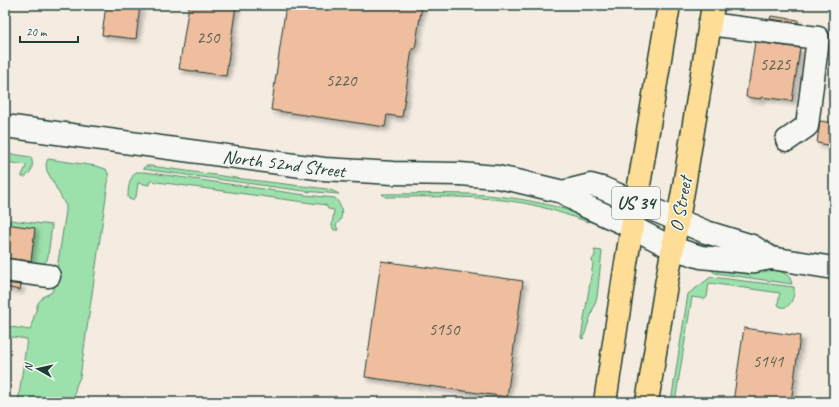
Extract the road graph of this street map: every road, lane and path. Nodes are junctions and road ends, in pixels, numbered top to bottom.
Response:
1 (669, 5) edge
2 (711, 15) edge
3 (5, 126) edge
4 (787, 140) dead end
5 (563, 192) junction
6 (636, 203) junction
7 (677, 219) junction
8 (632, 228) junction
9 (672, 248) junction
10 (771, 258) junction
11 (834, 268) edge
12 (5, 270) edge
13 (5, 279) edge
14 (605, 402) edge
15 (647, 402) edge

1 - 6 main road, US 34
2 - 4 street
2 - 7 main road, O Street / US 34
3 - 5 street, North 52nd Street
5 - 6 street, North 52nd Street
5 - 8 street, North 52nd Street
6 - 7 street, North 52nd Street
6 - 8 main road, US 34
7 - 9 main road, O Street / US 34
7 - 10 street, North 52nd Street
8 - 9 street, North 52nd Street
8 - 14 main road, US 34
9 - 10 street, North 52nd Street
9 - 15 main road, O Street / US 34
10 - 11 street
12 - 13 street

